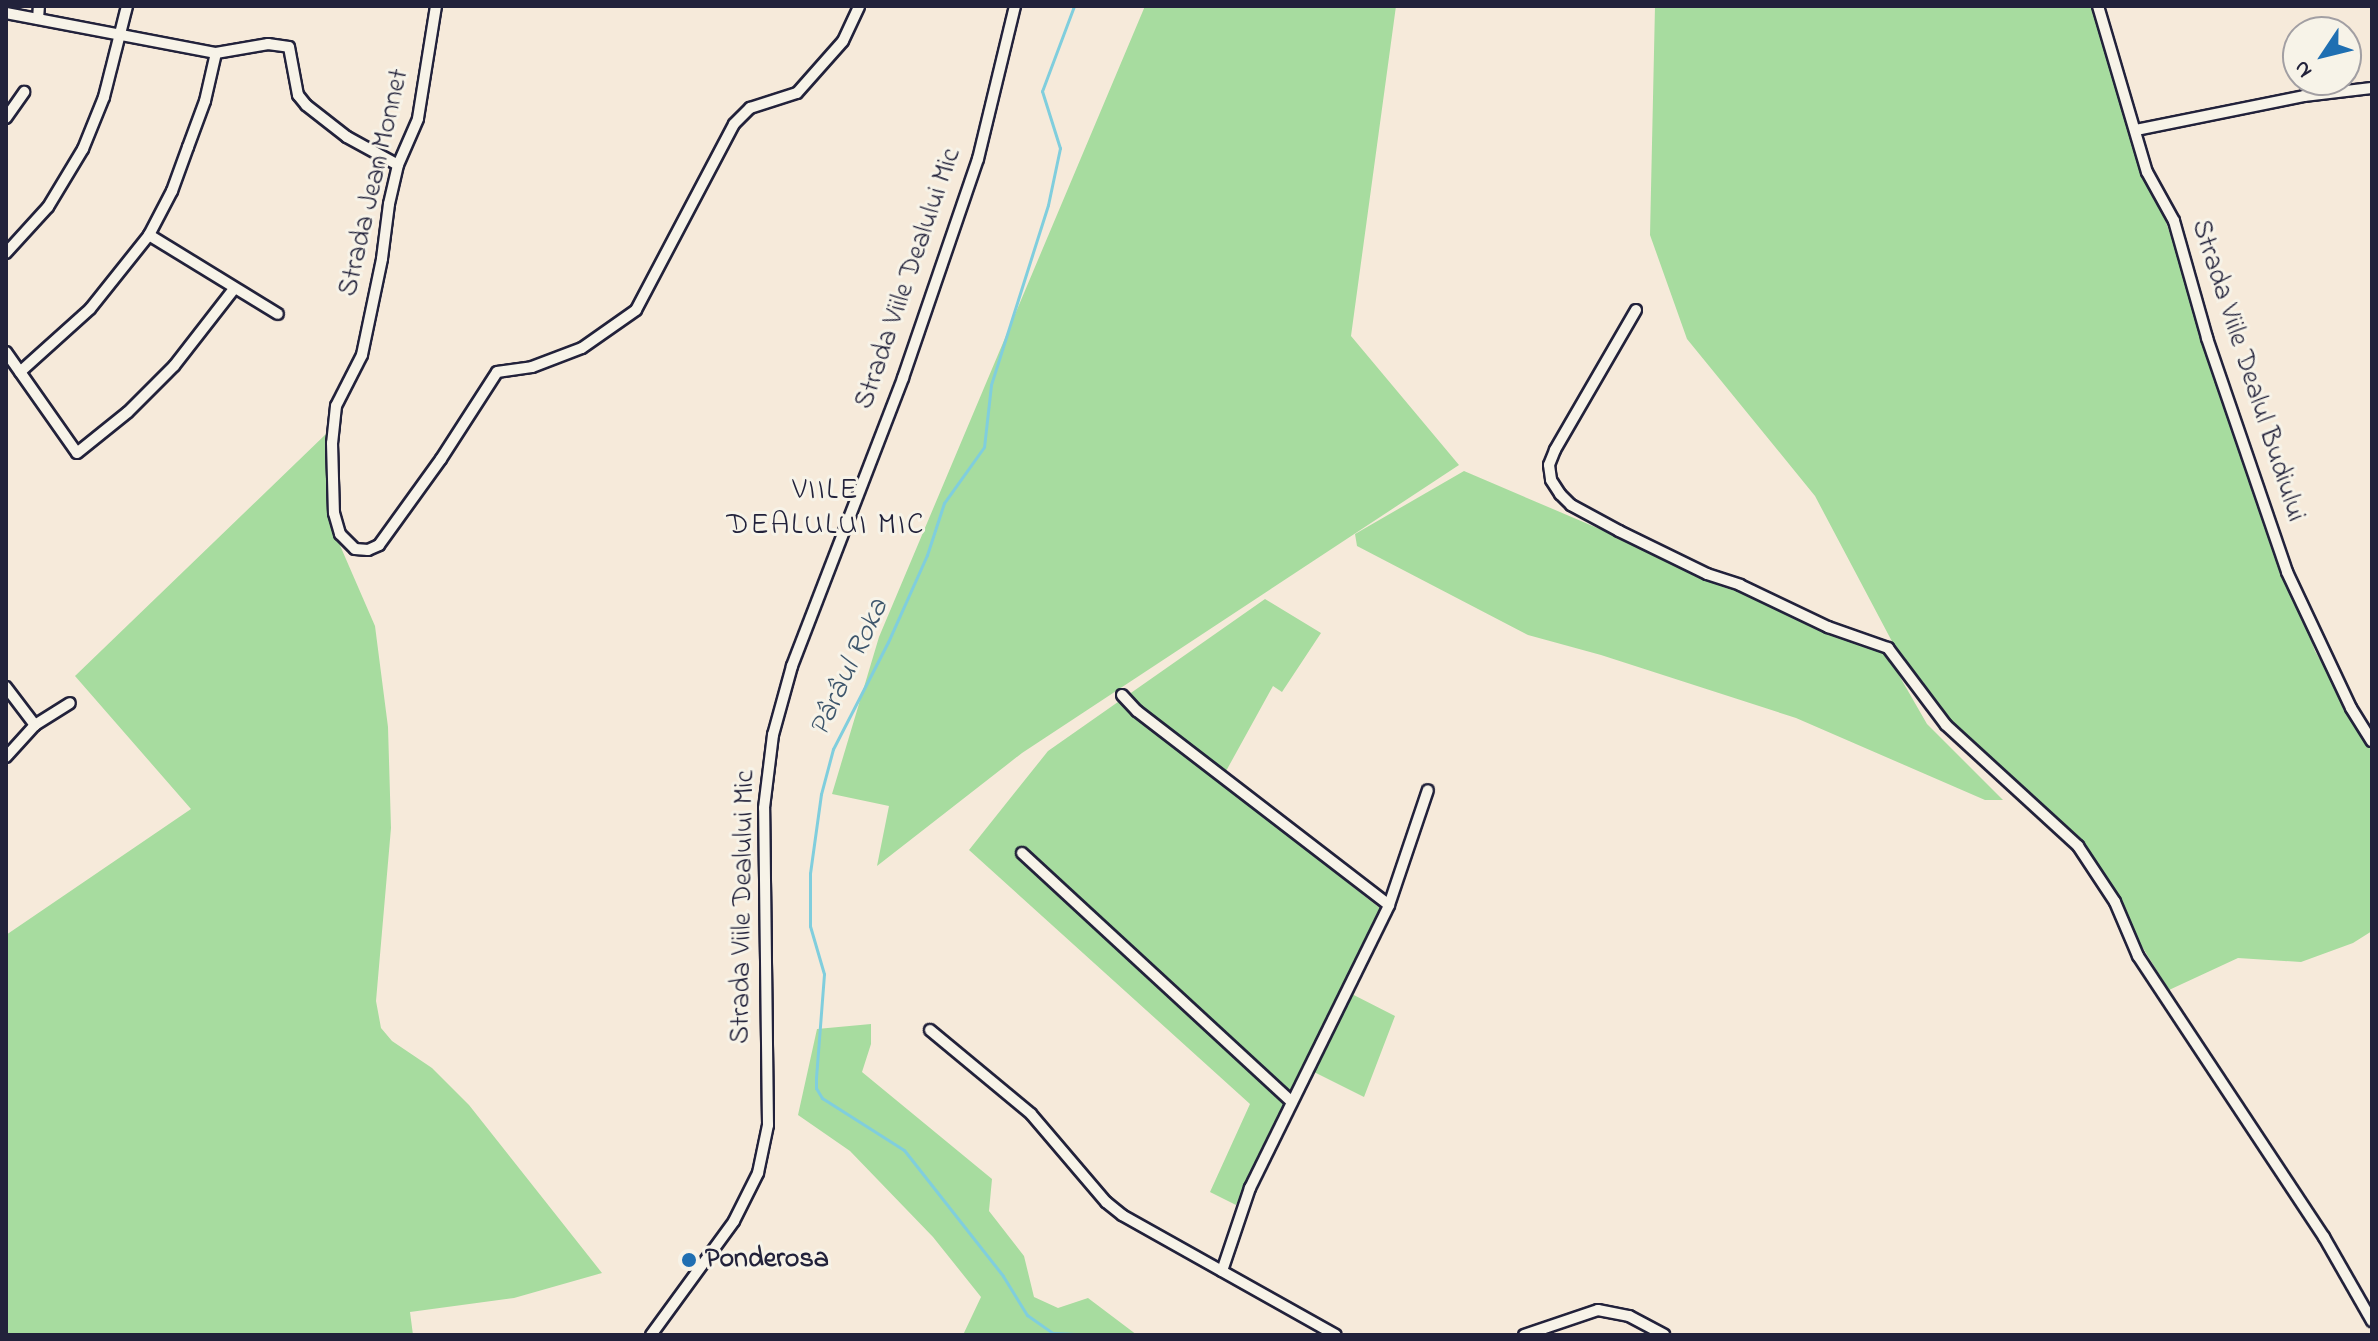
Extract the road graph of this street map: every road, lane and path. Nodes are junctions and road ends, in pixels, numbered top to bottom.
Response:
1 (39, 6) edge
2 (127, 6) edge
3 (436, 6) edge
4 (859, 6) edge
5 (1015, 6) edge
6 (2098, 6) edge
7 (6, 13) edge
8 (38, 19) junction
9 (123, 34) junction
10 (216, 53) junction
11 (2372, 88) edge
12 (24, 92) dead end
13 (6, 118) edge
14 (2136, 130) junction
15 (398, 165) junction
16 (149, 235) junction
17 (6, 253) edge
18 (234, 289) junction
19 (1636, 310) dead end
20 (278, 314) dead end
21 (6, 352) edge
22 (20, 372) junction
23 (6, 687) edge
24 (1122, 695) dead end
25 (70, 703) dead end
26 (35, 725) junction
27 (2372, 741) edge
28 (6, 757) edge
29 (1428, 790) dead end
30 (1022, 853) dead end
31 (1389, 905) junction
32 (930, 1030) dead end
33 (1292, 1102) junction
34 (1222, 1271) junction
35 (2372, 1321) edge
36 (651, 1335) edge
37 (1336, 1335) edge
38 (1524, 1335) edge
39 (1664, 1335) edge

1 - 8 street
2 - 9 street
3 - 15 street, Strada Jean Monnet
4 - 15 street, Strada Jean Monnet
5 - 36 street, Strada Viile Dealului Mic
6 - 14 street, Strada Viile Dealul Budiului
7 - 8 street
8 - 9 street
9 - 10 street
9 - 17 street
10 - 15 street
10 - 16 street
11 - 14 street
12 - 13 street
14 - 27 street, Strada Viile Dealul Budiului
16 - 18 street
16 - 22 street
18 - 20 street
18 - 22 street
19 - 35 street
21 - 22 street
23 - 26 street
24 - 31 street
25 - 26 street
26 - 28 street
29 - 31 street
30 - 33 street
31 - 33 street
32 - 34 street
33 - 34 street
34 - 37 street
38 - 39 street

